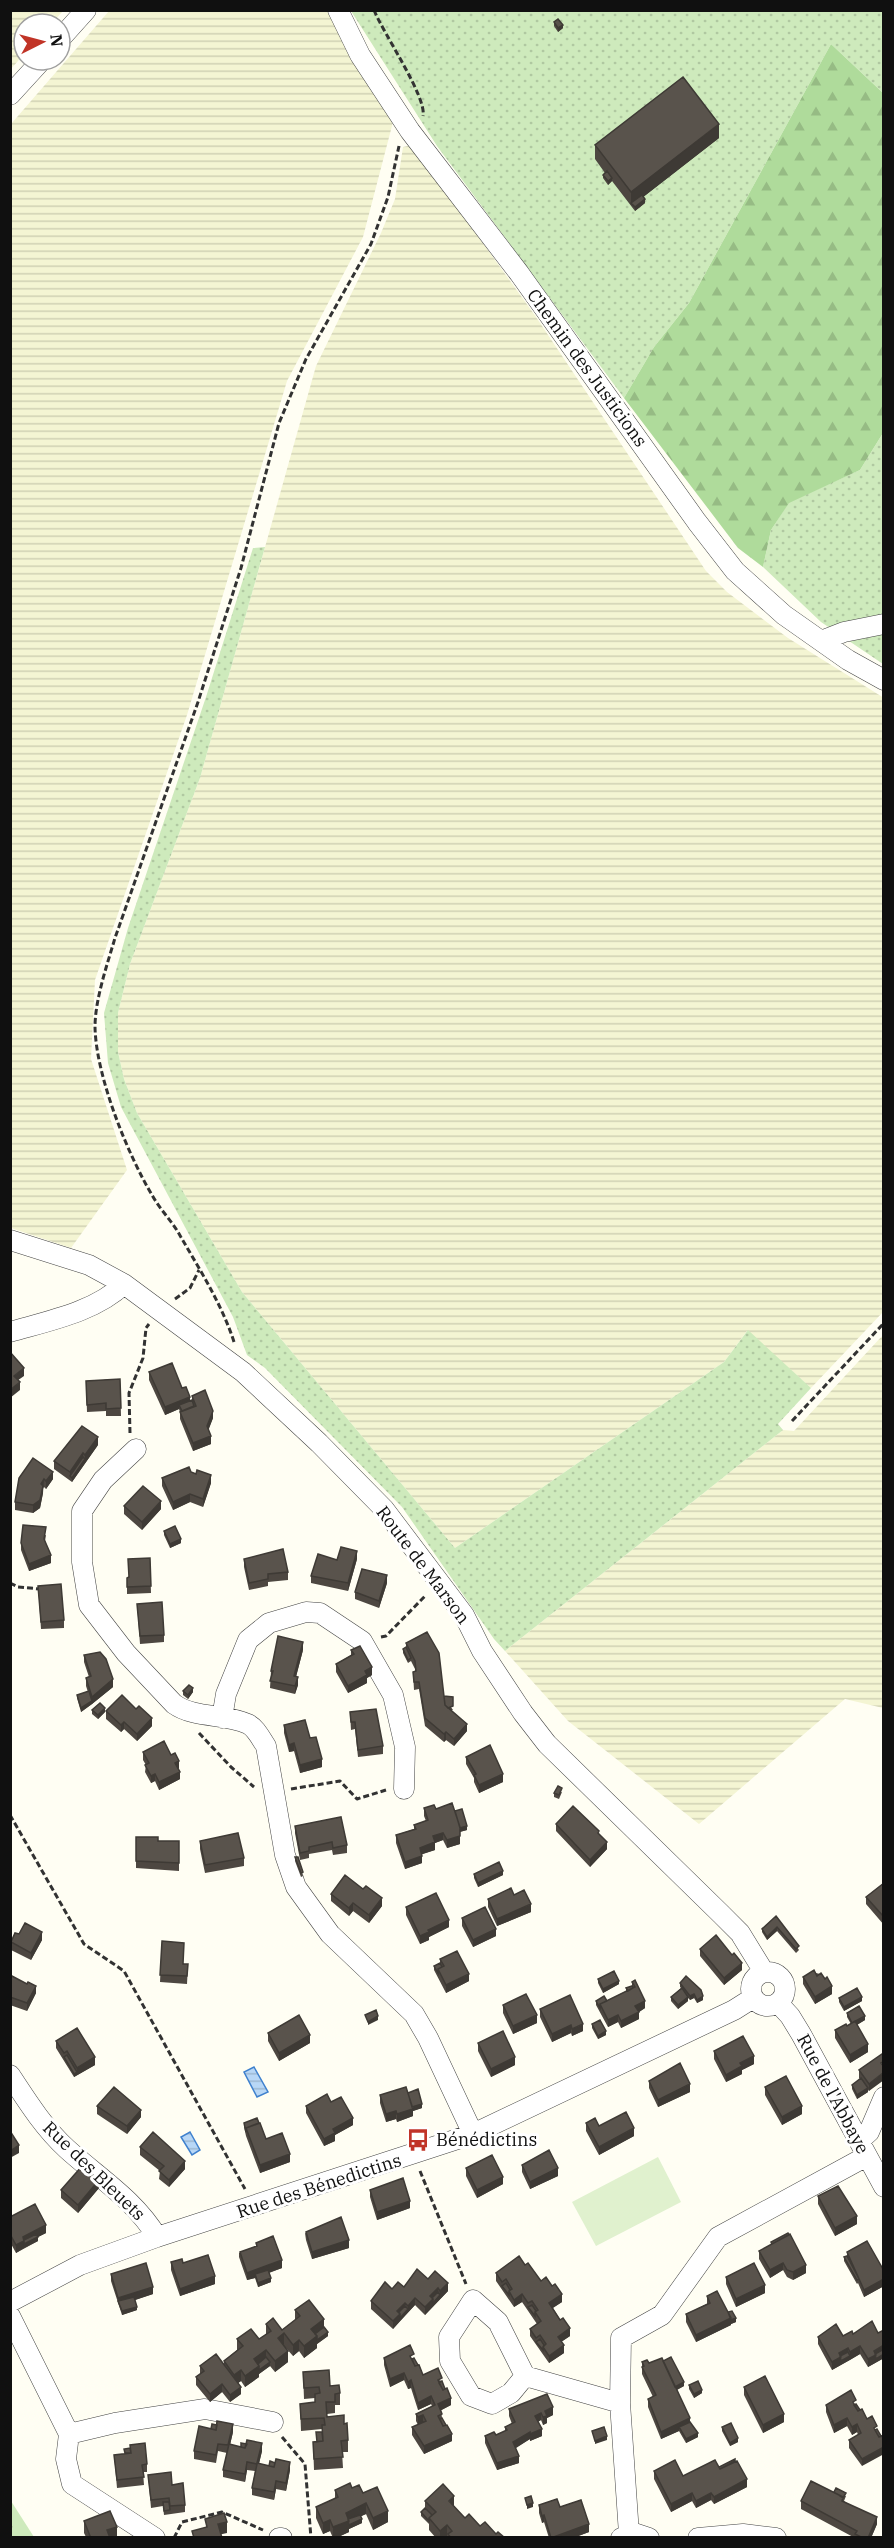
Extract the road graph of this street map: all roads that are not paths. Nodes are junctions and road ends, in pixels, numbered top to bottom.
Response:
1 (86, 10) edge
2 (338, 10) edge
3 (72, 26) edge
4 (31, 72) edge
5 (10, 95) edge
6 (884, 624) edge
7 (821, 641) junction
8 (884, 680) edge
9 (10, 1239) edge
10 (124, 1284) junction
11 (10, 1332) edge
12 (136, 1449) road end
13 (222, 1718) junction
14 (404, 1789) road end
15 (764, 1972) junction
16 (753, 1998) junction
17 (778, 2003) junction
18 (10, 2075) edge
19 (884, 2097) edge
20 (473, 2134) junction
21 (863, 2149) junction
22 (884, 2187) edge
23 (157, 2237) junction
24 (10, 2302) edge
25 (10, 2316) edge
26 (525, 2376) junction
27 (620, 2403) junction
28 (273, 2422) road end
29 (69, 2434) junction
30 (633, 2536) edge
31 (155, 2538) edge
32 (698, 2538) edge
33 (776, 2538) edge

1 - 3 street
2 - 7 street, Chemin des Justicions
4 - 5 street
6 - 7 street
7 - 8 street, Chemin des Justicions
9 - 10 street, Route de Marson
10 - 11 street
10 - 15 street, Route de Marson
12 - 13 street
13 - 14 street
13 - 20 street
15 - 16 street
15 - 17 street
16 - 17 street
16 - 20 street, Rue des Bénedictins
17 - 21 street, Rue de l'Abbaye
18 - 23 street, Rue des Bleuets
19 - 21 street
20 - 23 street, Rue des Bénedictins
21 - 22 street, Rue de l'Abbaye
21 - 27 street
23 - 24 street, Rue des Bénedictins
25 - 29 street
26 - 26 street
26 - 27 street
27 - 30 street
28 - 29 street
29 - 31 street
32 - 33 street

